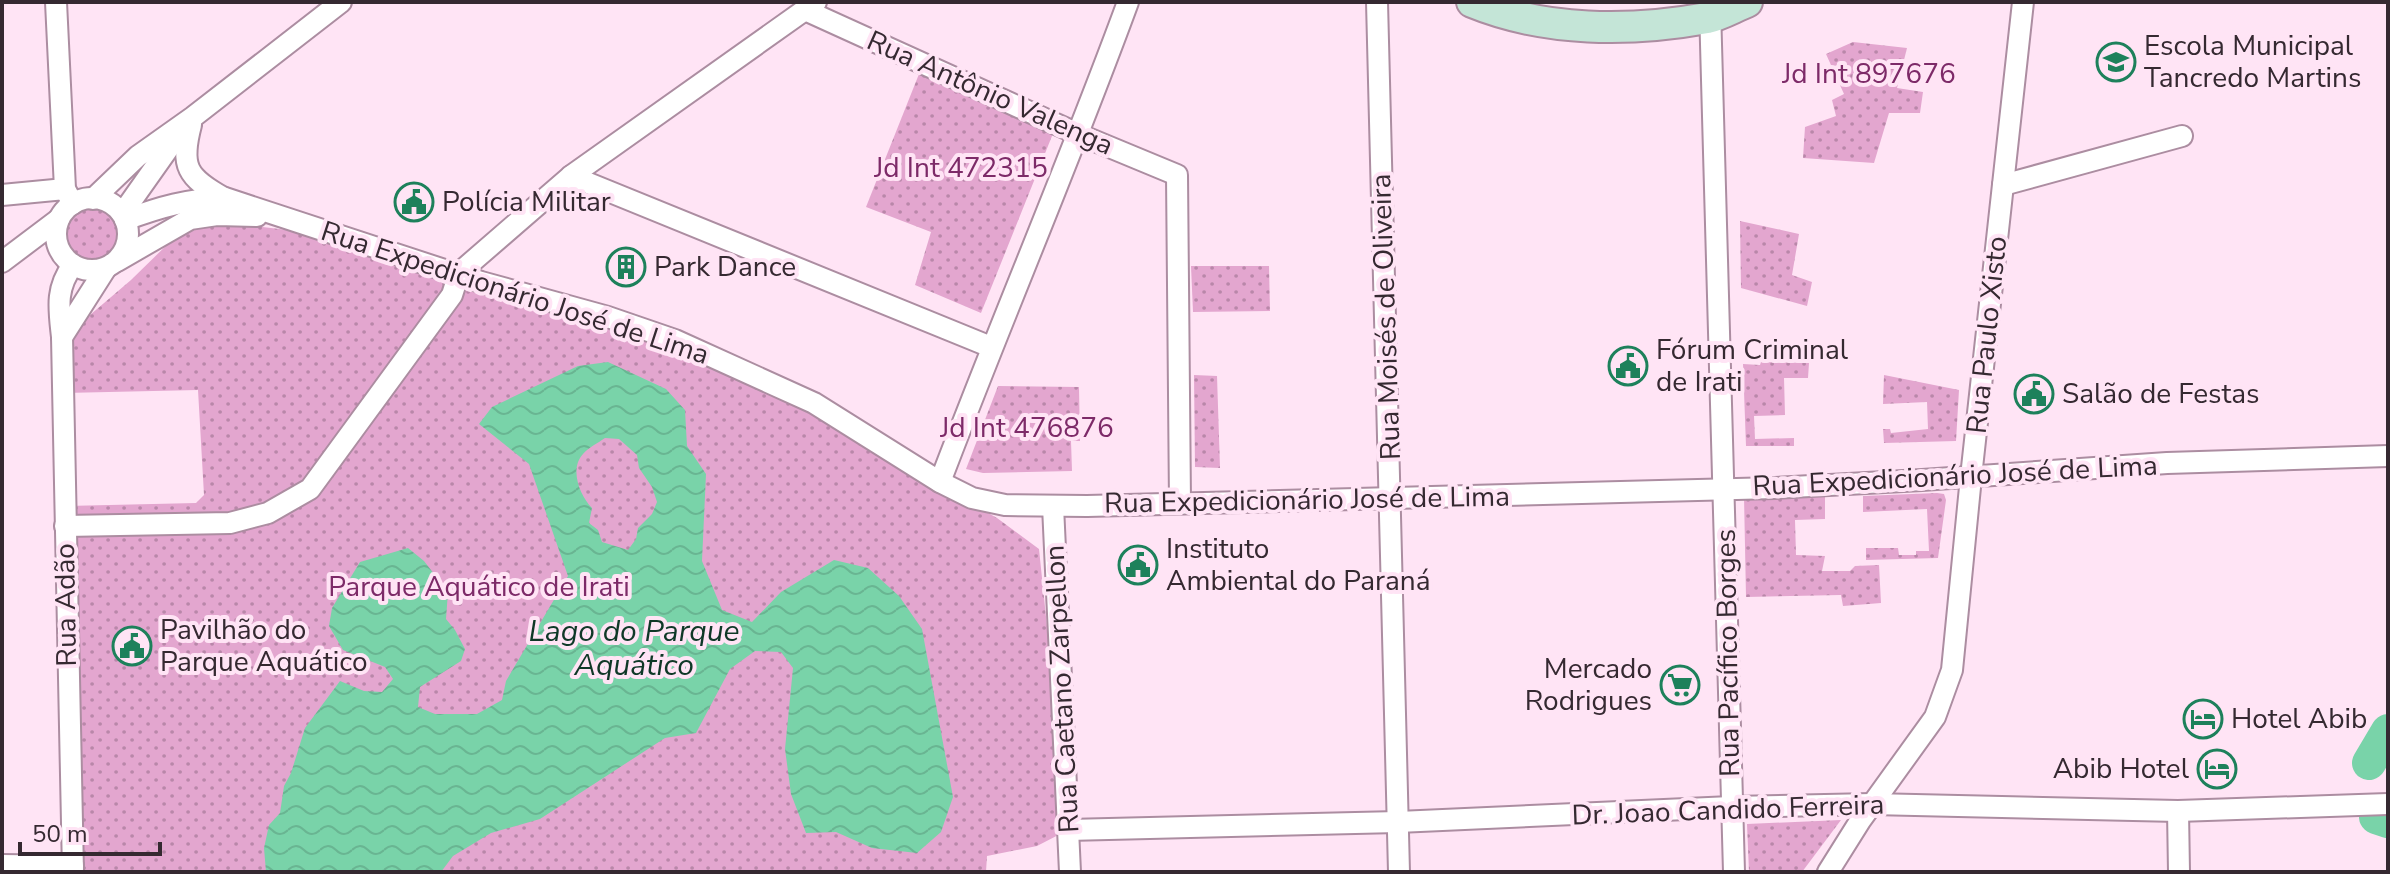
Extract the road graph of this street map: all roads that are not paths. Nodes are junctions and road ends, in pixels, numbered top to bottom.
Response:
1 (56, 2) edge
2 (341, 2) edge
3 (1128, 2) edge
4 (1377, 2) edge
5 (1472, 2) edge
6 (1747, 2) edge
7 (2023, 2) edge
8 (811, 6) edge
9 (1710, 10) edge
10 (193, 117) junction
11 (1078, 134) junction
12 (2182, 136) dead end
13 (571, 176) junction
14 (2003, 185) junction
15 (2, 195) edge
16 (225, 198) junction
17 (93, 199) junction
18 (66, 204) junction
19 (124, 217) junction
20 (285, 218) junction
21 (69, 261) junction
22 (2, 262) edge
23 (110, 265) junction
24 (459, 273) junction
25 (62, 337) junction
26 (991, 347) junction
27 (2388, 456) edge
28 (1971, 477) junction
29 (940, 482) junction
30 (1723, 489) junction
31 (1391, 499) junction
32 (1180, 502) junction
33 (1053, 506) junction
34 (65, 526) junction
35 (1872, 804) junction
36 (2388, 804) edge
37 (1731, 807) junction
38 (2178, 811) junction
39 (1398, 822) junction
40 (1068, 830) junction
41 (2, 865) edge
42 (73, 869) edge
43 (1070, 872) edge
44 (1399, 872) edge
45 (1734, 872) edge
46 (1828, 872) edge
47 (2179, 872) edge

1 - 18 street
2 - 10 street
3 - 11 street
4 - 31 street, Rua Moisés de Oliveira
5 - 9 street
6 - 9 street
7 - 14 street, Rua Paulo Xisto
8 - 11 street, Rua Antônio Valenga
8 - 13 street
9 - 30 street, Rua Pacífico Borges
10 - 16 street
10 - 17 street
10 - 19 street
11 - 26 street
11 - 32 street, Rua Antônio Valenga
12 - 14 street
13 - 24 street
13 - 26 street
14 - 28 street, Rua Paulo Xisto
15 - 18 street
16 - 19 street, Rua Expedicionário José de Lima
16 - 20 street, Rua Expedicionário José de Lima
17 - 18 street
17 - 19 street
18 - 21 street
18 - 22 street
19 - 23 street
20 - 23 street, Rua Expedicionário José de Lima
20 - 24 street, Rua Expedicionário José de Lima
21 - 22 street
21 - 23 street
21 - 25 street, Rua Adão
23 - 25 street
24 - 29 street, Rua Expedicionário José de Lima
24 - 34 street
25 - 34 street, Rua Adão
26 - 29 street
27 - 28 street, Rua Expedicionário José de Lima
28 - 30 street, Rua Expedicionário José de Lima
28 - 35 street, Rua Paulo Xisto
29 - 33 street, Rua Expedicionário José de Lima
30 - 31 street, Rua Expedicionário José de Lima
30 - 37 street, Rua Pacífico Borges
31 - 32 street, Rua Expedicionário José de Lima
31 - 39 street, Rua Moisés de Oliveira
32 - 33 street, Rua Expedicionário José de Lima
33 - 40 street, Rua Caetano Zarpellon
34 - 42 street, Rua Adão
35 - 37 street, Dr. Joao Candido Ferreira
35 - 38 street, Dr. Joao Candido Ferreira
35 - 46 street, Rua Paulo Xisto
36 - 38 street, Dr. Joao Candido Ferreira
37 - 39 street, Dr. Joao Candido Ferreira
37 - 45 street, Rua Pacífico Borges
38 - 47 street
39 - 40 street, Dr. Joao Candido Ferreira
39 - 44 street, Rua Moisés de Oliveira
40 - 43 street, Rua Caetano Zarpellon
41 - 42 street

